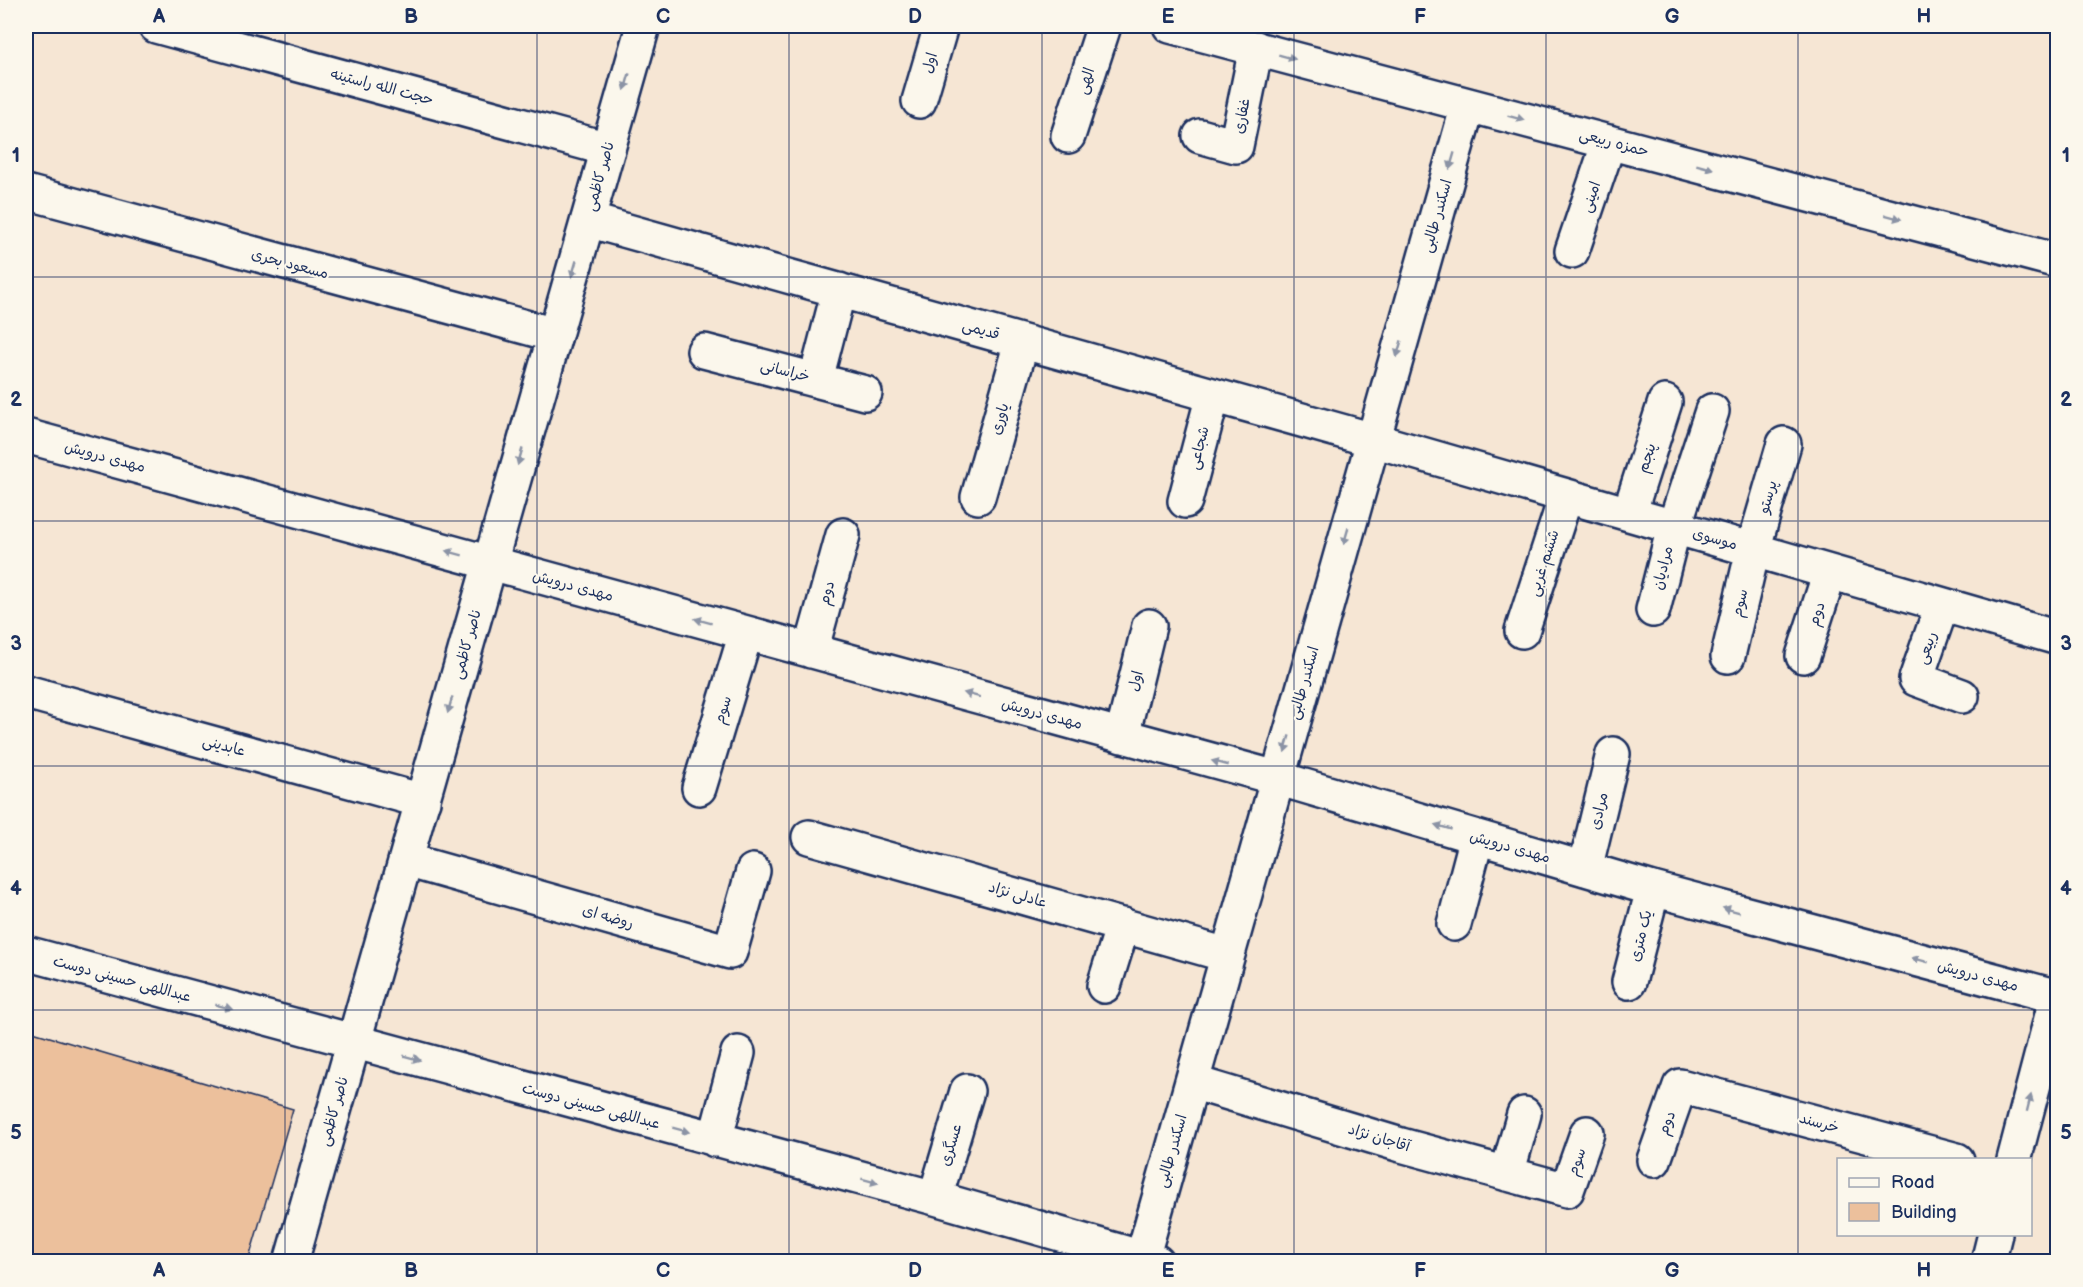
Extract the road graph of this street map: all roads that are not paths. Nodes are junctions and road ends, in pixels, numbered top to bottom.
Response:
1 (156, 26) edge
2 (643, 26) edge
3 (941, 26) edge
4 (1104, 26) edge
5 (1170, 26) edge
6 (1256, 48) junction
7 (920, 101) dead end
8 (1468, 105) junction
9 (1068, 136) dead end
10 (1200, 136) dead end
11 (1610, 142) junction
12 (608, 149) junction
13 (26, 192) edge
14 (588, 220) junction
15 (1572, 251) dead end
16 (2058, 261) edge
17 (839, 290) junction
18 (555, 335) junction
19 (1022, 342) junction
20 (704, 351) dead end
21 (816, 379) junction
22 (865, 393) dead end
23 (1212, 395) junction
24 (1665, 402) dead end
25 (1712, 411) dead end
26 (26, 436) edge
27 (1373, 440) junction
28 (1784, 444) dead end
29 (978, 496) dead end
30 (1566, 496) junction
31 (1185, 501) dead end
32 (1629, 514) junction
33 (1674, 527) junction
34 (843, 535) dead end
35 (1753, 550) junction
36 (490, 563) junction
37 (1830, 572) junction
38 (1942, 605) junction
39 (1653, 610) dead end
40 (1149, 626) dead end
41 (1522, 631) dead end
42 (746, 633) junction
43 (2058, 638) edge
44 (811, 651) junction
45 (1728, 656) dead end
46 (1803, 656) dead end
47 (26, 692) edge
48 (1962, 696) dead end
49 (1122, 736) junction
50 (1613, 754) dead end
51 (1277, 778) junction
52 (699, 788) dead end
53 (423, 801) junction
54 (809, 837) dead end
55 (1478, 837) junction
56 (406, 860) junction
57 (1585, 869) junction
58 (753, 871) dead end
59 (1653, 889) junction
60 (1454, 924) dead end
61 (1123, 925) junction
62 (26, 953) edge
63 (1227, 955) junction
64 (1629, 982) dead end
65 (1104, 986) dead end
66 (2057, 995) edge
67 (354, 1042) junction
68 (738, 1053) dead end
69 (1192, 1082) junction
70 (1680, 1086) joint
71 (967, 1091) dead end
72 (1524, 1114) dead end
73 (1587, 1133) dead end
74 (715, 1140) junction
75 (1910, 1154) edge
76 (1941, 1158) edge
77 (2015, 1158) edge
78 (1654, 1160) dead end
79 (1507, 1174) junction
80 (1567, 1190) joint
81 (935, 1198) junction
82 (1994, 1236) edge
83 (1146, 1260) edge
84 (291, 1262) edge
85 (1988, 1262) edge

1 - 12 street, حجت الله راستینه
2 -> 12 street, ناصر کاظمی
3 - 7 street, اول
4 - 9 street, الهی
5 - 6 street, حمزه ربیعی
6 -> 8 street, حمزه ربیعی
6 - 10 street, غفاری
8 -> 11 street, حمزه ربیعی
8 -> 27 street, اسکندر طالبی
11 - 15 street, امینی
11 -> 16 street, حمزه ربیعی
12 - 14 street, ناصر کاظمی
13 - 18 street, مسعود بحری
14 - 17 street, قدیمی
14 -> 18 street, ناصر کاظمی
17 - 19 street, قدیمی
17 - 21 street
18 -> 36 street, ناصر کاظمی
19 - 23 street, قدیمی
19 - 29 street, یاوری
20 - 21 street, خراسانی
21 - 22 street, خراسانی
23 - 27 street, قدیمی
23 - 31 street, شجاعی
24 - 32 street, پنجم
25 - 33 street, مرادیان
36 -> 26 street, مهدی درویش
27 - 30 street, موسوی
27 -> 51 street, اسکندر طالبی
28 - 35 street, پرستو
30 - 32 street, موسوی
30 - 41 street, ششم غربی
32 - 33 street, موسوی
33 - 35 street, موسوی
33 - 39 street, مرادیان
34 - 44 street, دوم
35 - 37 street, موسوی
35 - 45 street, سوم
42 -> 36 street, مهدی درویش
36 -> 53 street, ناصر کاظمی
37 - 38 street, موسوی
37 - 46 street, دوم
38 - 43 street, موسوی
38 - 48 street, ربیعی
40 - 49 street, اول
42 - 44 street, مهدی درویش
42 - 52 street, سوم
49 -> 44 street, مهدی درویش
47 - 53 street, عابدینی
51 -> 49 street, مهدی درویش
50 - 57 street, مرادی
55 -> 51 street, مهدی درویش
51 - 63 street, اسکندر طالبی
53 - 56 street, ناصر کاظمی
54 - 61 street, عادلی نژاد
55 - 57 street, مهدی درویش
55 - 60 street
56 - 58 street, روضه ای
56 - 67 street, ناصر کاظمی
57 - 59 street, مهدی درویش
59 - 64 street, یک متری
66 -> 59 street, مهدی درویش
61 - 63 street, عادلی نژاد
61 - 65 street
62 -> 67 street, عبداللهی حسینی دوست
63 - 69 street, اسکندر طالبی
77 -> 66 street
67 -> 74 street, عبداللهی حسینی دوست
67 - 84 street, ناصر کاظمی
68 - 74 street
69 - 79 street, آقاجان نژاد
69 - 83 street, اسکندر طالبی
70 - 75 street, خرسند
70 - 78 street, دوم
71 - 81 street, عسگری
72 - 79 street
73 - 80 street, سوم
74 -> 81 street, عبداللهی حسینی دوست
75 - 76 street, خرسند
79 - 80 street, آقاجان نژاد
81 - 83 street, عبداللهی حسینی دوست
82 - 85 street

